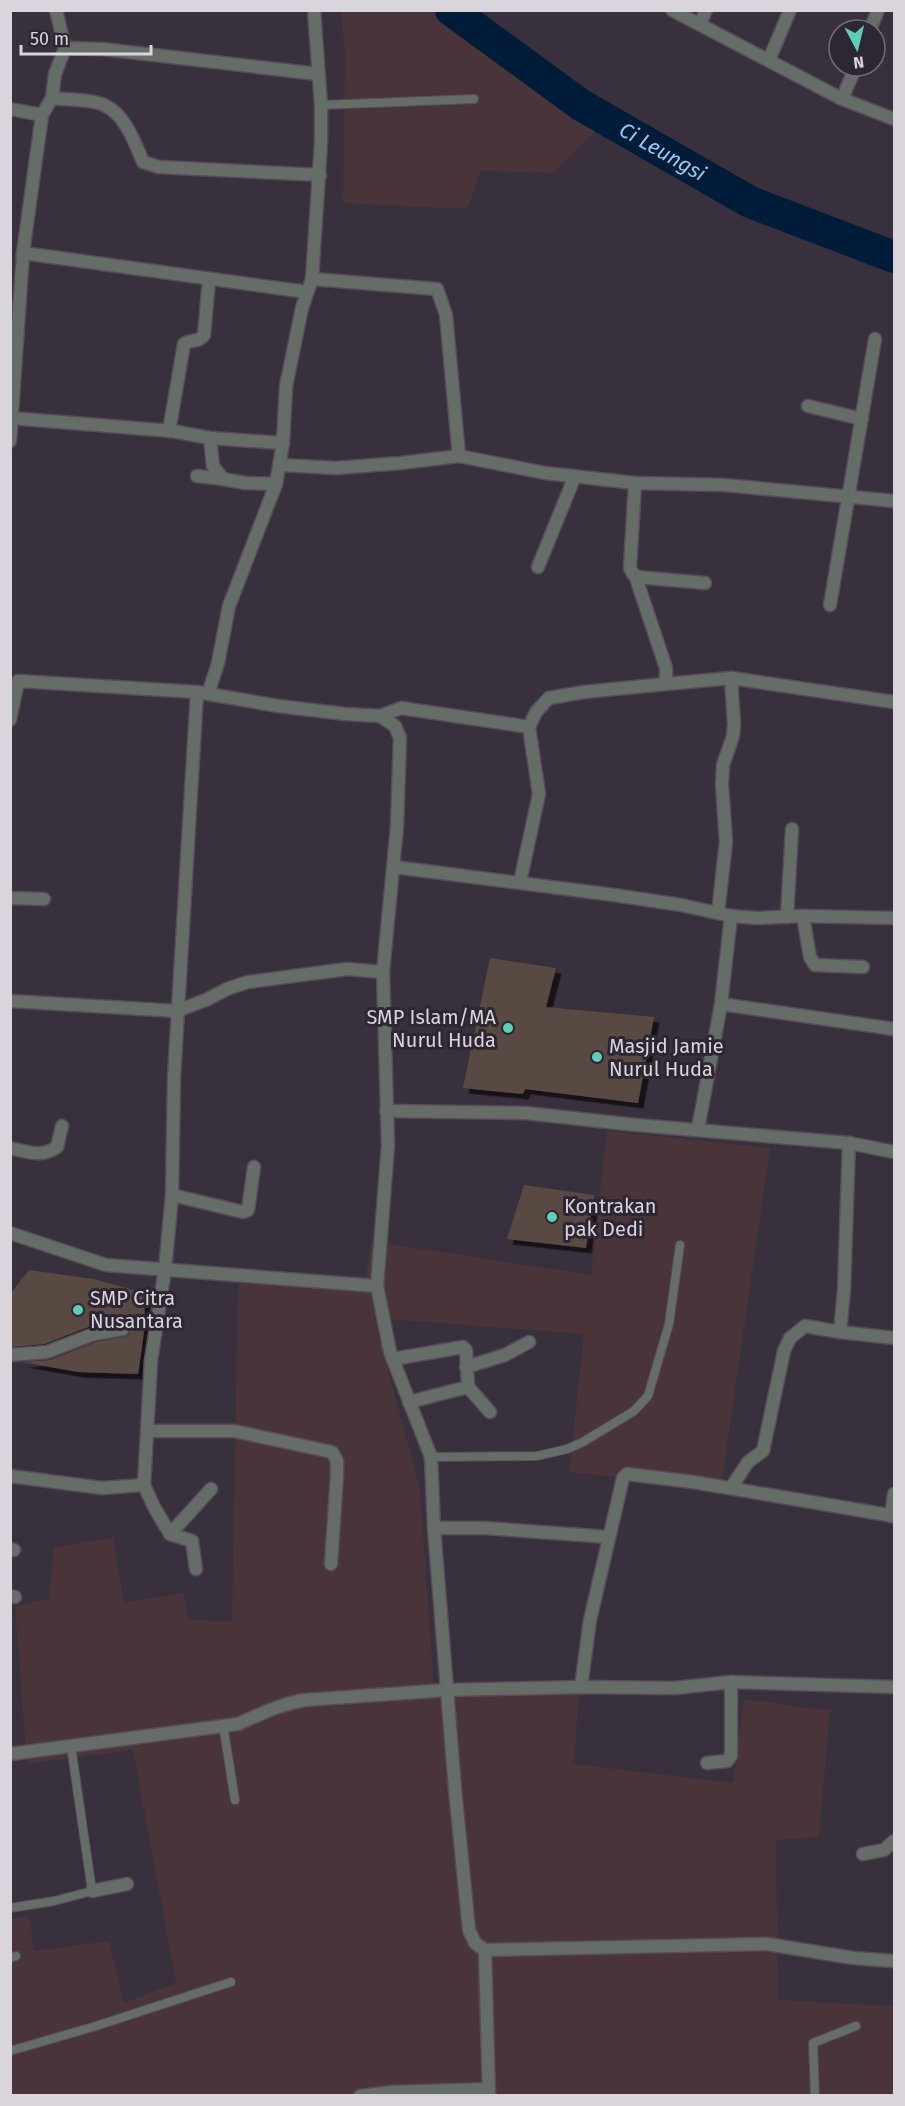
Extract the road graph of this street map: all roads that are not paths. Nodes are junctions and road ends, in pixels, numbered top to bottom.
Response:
1 (56, 10) edge
2 (314, 10) edge
3 (672, 10) edge
4 (706, 10) edge
5 (790, 10) edge
6 (700, 24) junction
7 (65, 48) junction
8 (768, 60) junction
9 (318, 74) junction
10 (851, 78) edge
11 (52, 98) junction
12 (474, 99) dead end
13 (842, 99) junction
14 (321, 105) junction
15 (10, 109) edge
16 (42, 115) junction
17 (894, 119) edge
18 (320, 175) junction
19 (23, 253) junction
20 (16, 276) edge
21 (312, 279) junction
22 (208, 280) junction
23 (307, 292) junction
24 (875, 339) dead end
25 (808, 406) dead end
26 (11, 418) edge
27 (862, 419) junction
28 (169, 431) junction
29 (210, 438) junction
30 (10, 441) edge
31 (283, 443) junction
32 (459, 456) junction
33 (281, 465) junction
34 (197, 476) dead end
35 (575, 476) junction
36 (223, 479) junction
37 (635, 483) junction
38 (276, 484) junction
39 (850, 496) junction
40 (894, 501) edge
41 (538, 567) dead end
42 (635, 575) junction
43 (705, 583) dead end
44 (830, 605) dead end
45 (14, 678) edge
46 (731, 678) junction
47 (666, 684) junction
48 (203, 693) junction
49 (894, 702) edge
50 (380, 716) junction
51 (10, 720) edge
52 (529, 727) junction
53 (792, 829) dead end
54 (394, 867) junction
55 (520, 882) junction
56 (10, 898) edge
57 (44, 899) dead end
58 (718, 913) junction
59 (731, 916) junction
60 (803, 916) junction
61 (787, 917) junction
62 (894, 918) edge
63 (863, 967) dead end
64 (383, 972) junction
65 (10, 1001) edge
66 (721, 1004) junction
67 (177, 1011) junction
68 (894, 1029) edge
69 (386, 1111) junction
70 (62, 1126) dead end
71 (698, 1129) junction
72 (849, 1143) junction
73 (10, 1148) edge
74 (894, 1152) edge
75 (254, 1167) dead end
76 (172, 1195) junction
77 (10, 1233) edge
78 (680, 1245) dead end
79 (165, 1269) junction
80 (377, 1286) junction
81 (123, 1329) dead end
82 (840, 1332) junction
83 (894, 1338) edge
84 (529, 1342) dead end
85 (10, 1355) edge
86 (393, 1359) junction
87 (466, 1367) junction
88 (468, 1387) junction
89 (409, 1402) junction
90 (490, 1412) dead end
91 (147, 1431) junction
92 (431, 1457) junction
93 (10, 1476) edge
94 (144, 1485) junction
95 (731, 1488) junction
96 (211, 1489) dead end
97 (894, 1494) edge
98 (893, 1516) edge
99 (434, 1528) junction
100 (170, 1534) junction
101 (609, 1537) junction
102 (331, 1564) dead end
103 (196, 1569) dead end
104 (731, 1682) junction
105 (581, 1687) junction
106 (894, 1687) edge
107 (447, 1690) junction
108 (223, 1725) junction
109 (71, 1746) junction
110 (10, 1754) edge
111 (706, 1763) dead end
112 (235, 1800) dead end
113 (894, 1841) edge
114 (863, 1854) dead end
115 (127, 1884) dead end
116 (92, 1892) junction
117 (10, 1908) edge
118 (484, 1950) junction
119 (894, 1961) edge
120 (231, 1982) dead end
121 (856, 2026) dead end
122 (10, 2051) edge
123 (489, 2092) edge
124 (360, 2096) edge
125 (815, 2096) edge

1 - 7 street
2 - 9 street
3 - 6 street
4 - 6 street
5 - 8 street
6 - 8 street
7 - 9 street
7 - 11 street
8 - 13 street
9 - 14 street
10 - 13 street
11 - 16 street
11 - 18 street
12 - 14 lane
13 - 17 street
14 - 18 street
15 - 16 street
16 - 19 street
18 - 21 street
19 - 20 street
19 - 22 street
20 - 26 street
21 - 23 street
21 - 32 street
22 - 23 street
22 - 28 street
23 - 31 street
24 - 27 street
25 - 27 street
26 - 28 street
26 - 30 street
27 - 39 street
28 - 29 street
29 - 31 street
29 - 36 street
31 - 33 street
32 - 33 street
32 - 35 street
33 - 38 street
34 - 36 street
35 - 37 street
35 - 41 street
36 - 38 street
37 - 39 street
37 - 42 street
38 - 48 street
39 - 40 street
39 - 44 street
42 - 43 street
42 - 47 street
45 - 48 street
45 - 51 street
46 - 47 street
46 - 49 street
46 - 58 street
47 - 52 street
48 - 50 street
48 - 67 street
50 - 52 street
50 - 54 street
52 - 55 street
53 - 61 street
54 - 55 street
54 - 64 street
55 - 58 street
56 - 57 street
58 - 59 street
59 - 61 street
59 - 66 street
60 - 61 street
60 - 62 street
60 - 63 street
64 - 67 street
64 - 69 street
65 - 67 street
66 - 68 street
66 - 71 street
67 - 76 street
69 - 71 street
69 - 80 street
70 - 73 street
71 - 72 street
72 - 74 street
72 - 82 street
75 - 76 street
76 - 79 street
77 - 79 street
78 - 92 lane
79 - 80 street
79 - 91 street
80 - 86 street
81 - 85 street
82 - 83 street
82 - 95 street
84 - 87 street
86 - 87 street
86 - 89 street
87 - 88 street
88 - 89 street
88 - 90 street
89 - 92 street
91 - 94 street
91 - 102 street
92 - 99 street
93 - 94 street
94 - 100 street
95 - 98 street
95 - 101 street
96 - 100 street
97 - 98 street
99 - 101 street
99 - 107 street
100 - 103 street
101 - 105 street
104 - 105 street
104 - 106 street
104 - 111 street
105 - 107 street
107 - 108 street
107 - 118 street
108 - 109 street
108 - 112 lane
109 - 110 street
109 - 116 lane
113 - 114 street
115 - 116 street
116 - 117 lane
118 - 119 street
118 - 123 street
120 - 122 lane
121 - 125 lane
123 - 124 street

